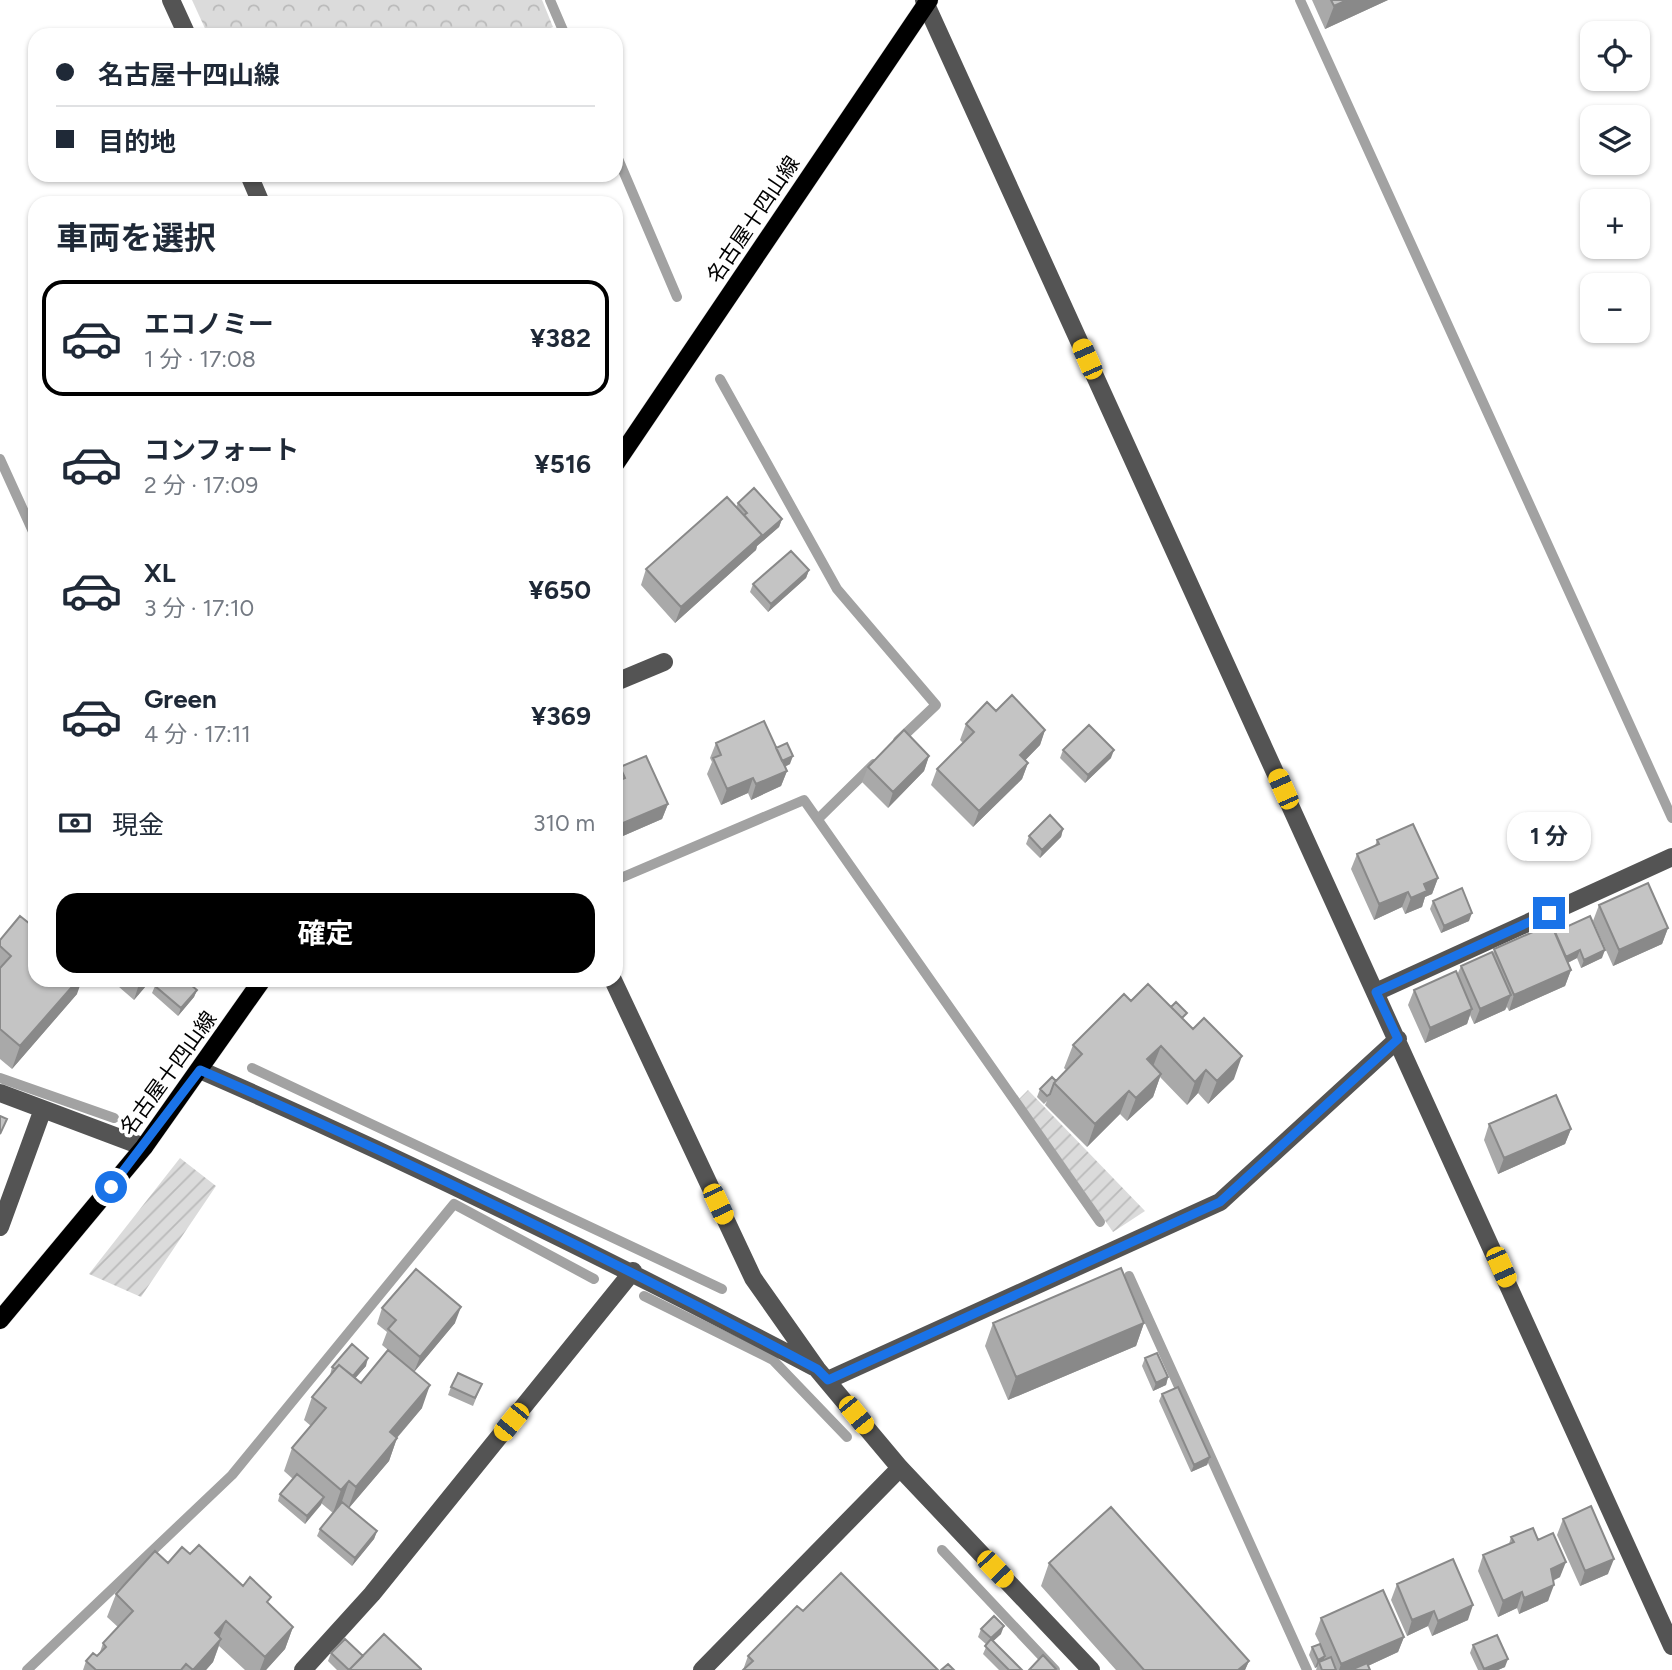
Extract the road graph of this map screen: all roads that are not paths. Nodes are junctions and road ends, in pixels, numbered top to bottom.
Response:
1 (171, 0) edge
2 (926, 1) edge
3 (184, 28) edge
4 (623, 453) edge
5 (664, 662) dead end
6 (623, 678) edge
7 (1672, 857) edge
8 (257, 987) edge
9 (616, 987) edge
10 (1376, 992) junction
11 (1398, 1039) junction
12 (200, 1070) junction
13 (0, 1093) edge
14 (44, 1109) junction
15 (144, 1147) junction
16 (0, 1227) edge
17 (633, 1272) junction
18 (0, 1320) edge
19 (822, 1374) junction
20 (900, 1468) junction
21 (1672, 1646) edge
22 (303, 1670) edge
23 (702, 1670) edge
24 (1091, 1670) edge

1 - 3 street
2 - 4 main road, 名古屋十四山線
2 - 10 street
5 - 6 street
7 - 10 street
8 - 12 main road, 名古屋十四山線
9 - 19 street
10 - 11 street
11 - 19 street
11 - 21 street
12 - 15 main road, 名古屋十四山線
12 - 17 street
13 - 14 street
14 - 15 street
14 - 16 street
15 - 18 main road, 名古屋十四山線
17 - 19 street
17 - 22 street
19 - 20 street
20 - 23 street
20 - 24 street

